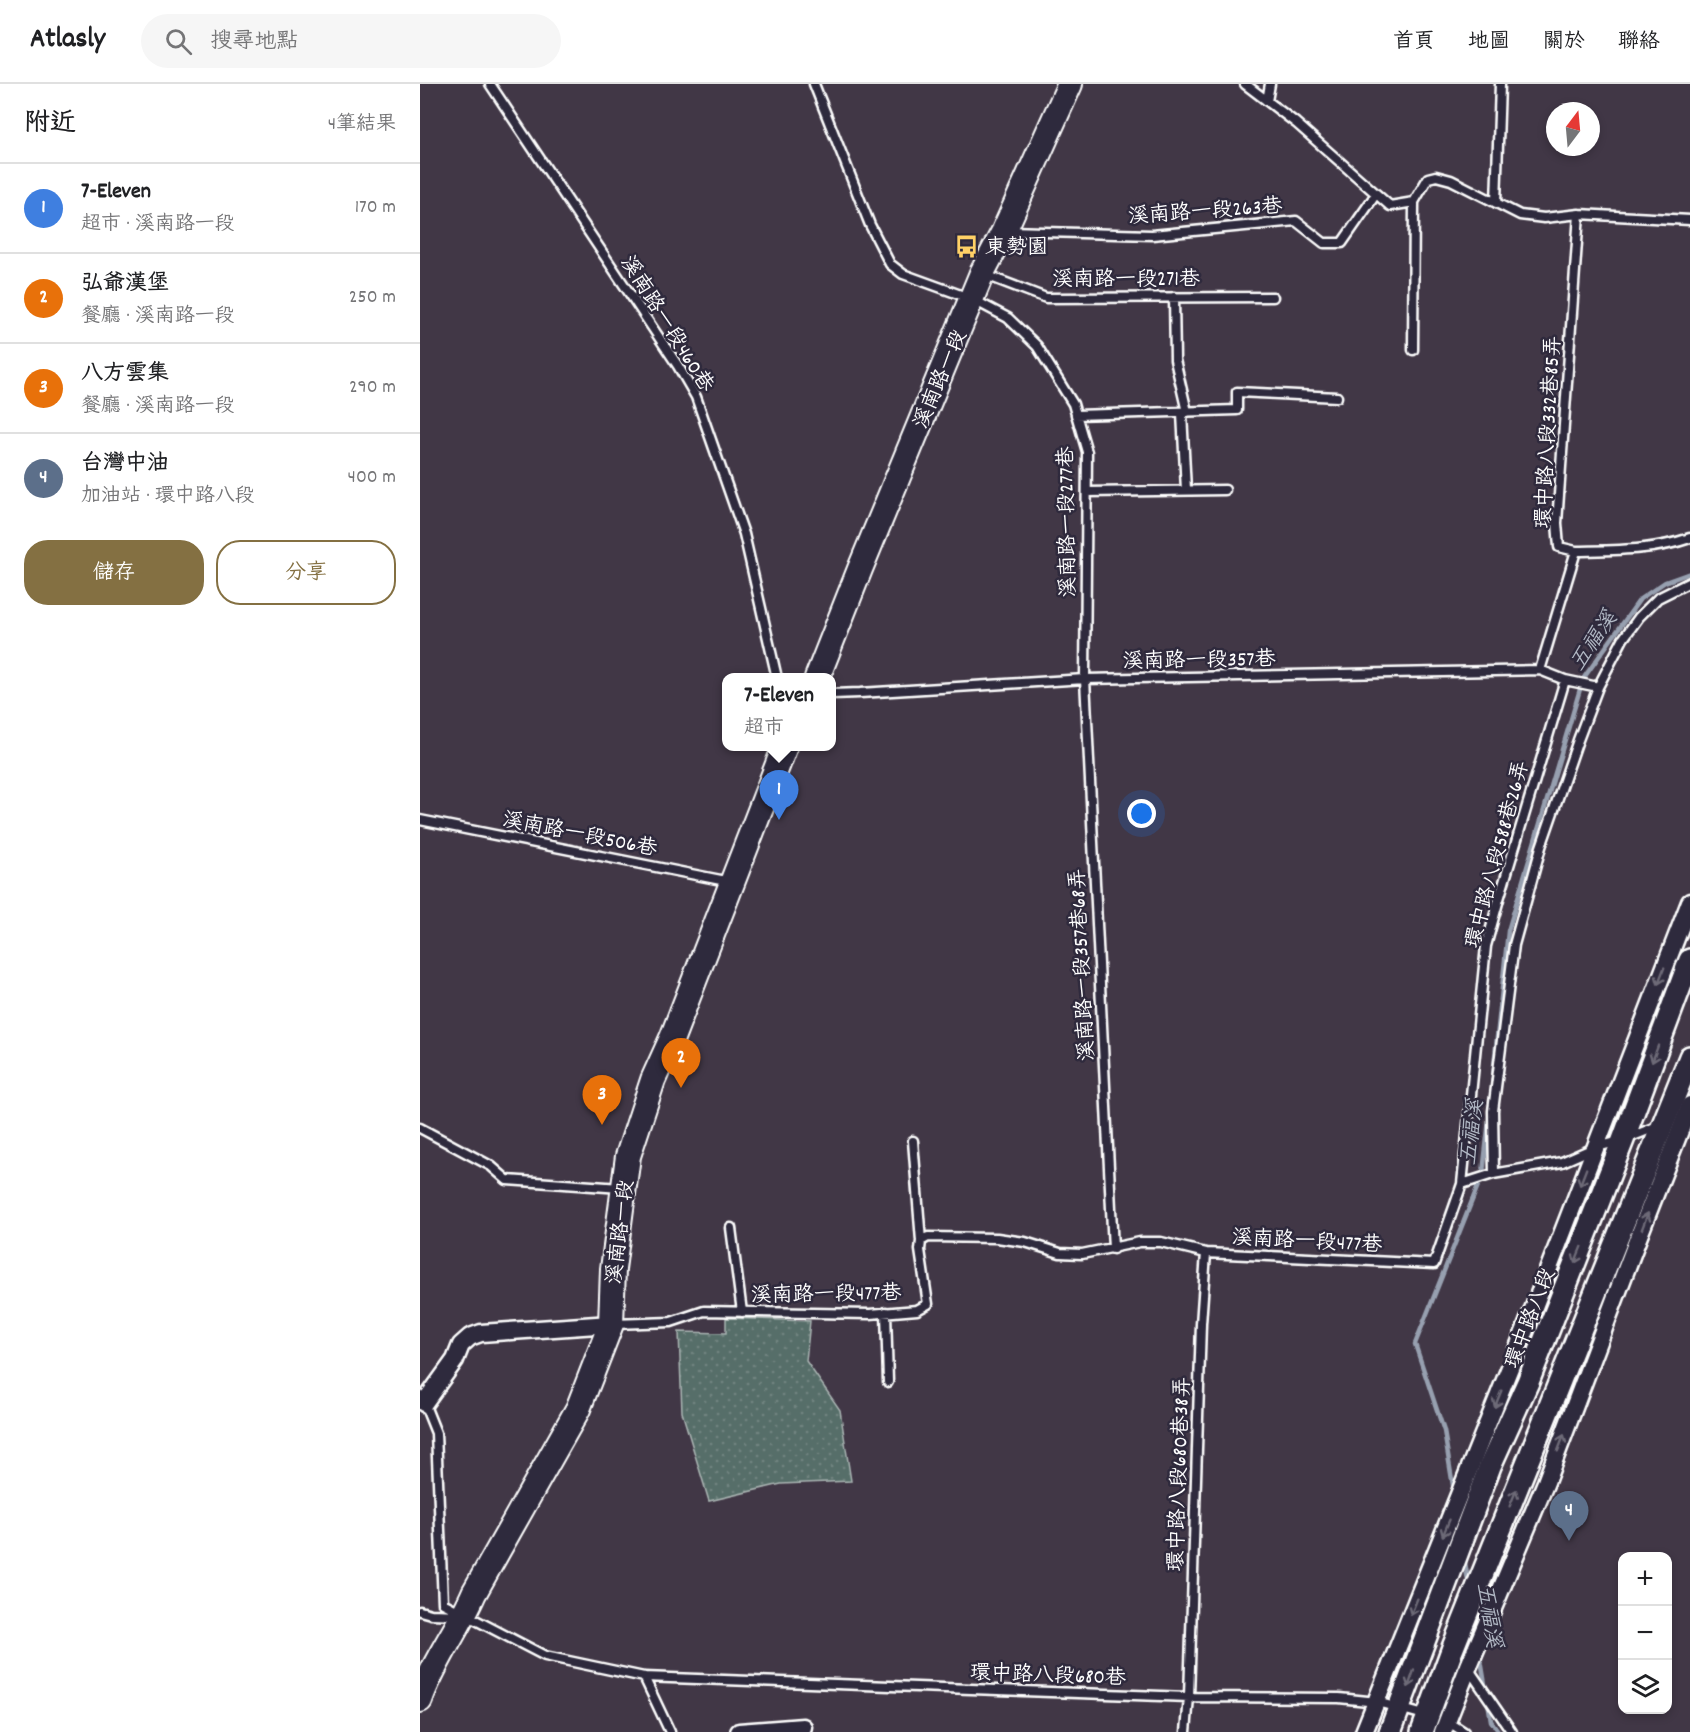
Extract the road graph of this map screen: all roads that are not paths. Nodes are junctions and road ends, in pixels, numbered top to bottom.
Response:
1 (490, 84) edge
2 (814, 84) edge
3 (1070, 84) edge
4 (1245, 84) edge
5 (1270, 84) edge
6 (1500, 84) edge
7 (1267, 101) junction
8 (1376, 194) junction
9 (1414, 202) junction
10 (1496, 202) junction
11 (1580, 214) junction
12 (1690, 220) edge
13 (1004, 231) junction
14 (982, 273) junction
15 (1174, 297) junction
16 (1273, 297) dead end
17 (972, 299) junction
18 (1413, 350) dead end
19 (1337, 397) dead end
20 (1184, 413) junction
21 (1076, 415) junction
22 (1186, 490) junction
23 (1225, 490) dead end
24 (1088, 492) junction
25 (1690, 538) edge
26 (1576, 551) junction
27 (1690, 582) edge
28 (1540, 670) junction
29 (776, 673) edge
30 (819, 673) edge
31 (1085, 679) junction
32 (1565, 680) junction
33 (1597, 687) junction
34 (836, 694) edge
35 (783, 751) edge
36 (420, 820) edge
37 (733, 882) junction
38 (1690, 902) edge
39 (1690, 960) edge
40 (1690, 1057) edge
41 (1689, 1110) edge
42 (1664, 1123) junction
43 (420, 1128) edge
44 (1623, 1140) junction
45 (913, 1141) dead end
46 (1594, 1148) junction
47 (1493, 1174) junction
48 (1462, 1184) junction
49 (623, 1188) junction
50 (731, 1228) dead end
51 (921, 1241) junction
52 (1113, 1248) junction
53 (1206, 1253) junction
54 (1434, 1264) joint
55 (742, 1312) junction
56 (886, 1312) junction
57 (611, 1324) junction
58 (888, 1382) dead end
59 (422, 1401) edge
60 (420, 1611) edge
61 (465, 1615) junction
62 (1468, 1668) junction
63 (644, 1677) junction
64 (1190, 1697) junction
65 (420, 1701) edge
66 (1377, 1702) junction
67 (1400, 1709) junction
68 (1435, 1725) edge
69 (804, 1727) dead end
70 (669, 1732) edge
71 (740, 1732) edge
72 (1186, 1732) edge
73 (1365, 1732) edge
74 (1390, 1732) edge
75 (1464, 1732) edge
76 (1512, 1732) edge

1 - 29 lane, 溪南路一段460巷
2 - 17 lane, 溪南路一段277巷
3 - 13 main road, 溪南路一段
4 - 7 lane
5 - 7 lane
6 - 10 lane
7 - 8 lane
8 - 9 lane
8 - 13 lane, 溪南路一段263巷
9 - 10 lane
9 - 18 lane
10 - 11 lane
11 - 12 lane
11 - 26 lane, 環中路八段332巷85弄
13 - 14 main road, 溪南路一段
14 - 15 lane, 溪南路一段271巷
14 - 17 main road, 溪南路一段
15 - 16 lane, 溪南路一段271巷
15 - 20 lane
17 - 21 lane, 溪南路一段277巷
17 - 30 main road, 溪南路一段
19 - 20 lane
20 - 21 lane
20 - 22 lane
21 - 24 lane, 溪南路一段277巷
22 - 23 lane
22 - 24 lane
24 - 31 lane, 溪南路一段277巷
25 - 26 lane
26 - 28 lane, 環中路八段332巷85弄
27 - 33 lane
28 - 31 lane, 溪南路一段357巷
28 - 32 lane, 溪南路一段357巷
31 - 34 lane, 溪南路一段357巷
31 - 52 lane, 溪南路一段357巷68弄
32 - 33 lane, 溪南路一段357巷
32 - 48 lane, 環中路八段588巷26弄
33 - 47 lane
35 - 37 main road, 溪南路一段
36 - 37 lane, 溪南路一段506巷
37 - 49 main road, 溪南路一段
38 -> 46 street, 環中路八段
39 -> 44 street, 環中路八段
40 - 42 street
41 - 42 lane
62 -> 41 street
42 - 44 lane
68 -> 42 street
43 - 49 lane
44 - 46 lane
44 -> 67 street, 環中路八段
45 - 51 lane
46 - 47 lane
46 -> 66 street, 環中路八段
47 - 48 lane
48 - 54 lane, 環中路八段588巷26弄
49 - 57 main road, 溪南路一段
50 - 55 lane
51 - 52 lane, 溪南路一段477巷
51 - 56 lane, 溪南路一段477巷
52 - 53 lane, 溪南路一段477巷
53 - 54 lane, 溪南路一段477巷
53 - 64 lane, 環中路八段680巷38弄
55 - 56 lane, 溪南路一段477巷
55 - 57 lane, 溪南路一段477巷
56 - 58 lane
57 - 59 street
57 - 61 main road, 溪南路一段
59 - 61 lane
60 - 61 lane
61 - 63 lane, 環中路八段680巷
61 - 65 main road, 溪南路一段
62 - 68 street
62 - 76 lane
63 - 64 lane, 環中路八段680巷
63 - 70 lane
64 - 66 lane, 環中路八段680巷
64 - 72 lane, 環中路八段680巷38弄
66 - 67 lane, 環中路八段680巷
66 - 73 street, 環中路八段
67 - 68 lane, 環中路八段680巷
67 - 74 street, 環中路八段
68 - 75 lane
69 - 71 street

